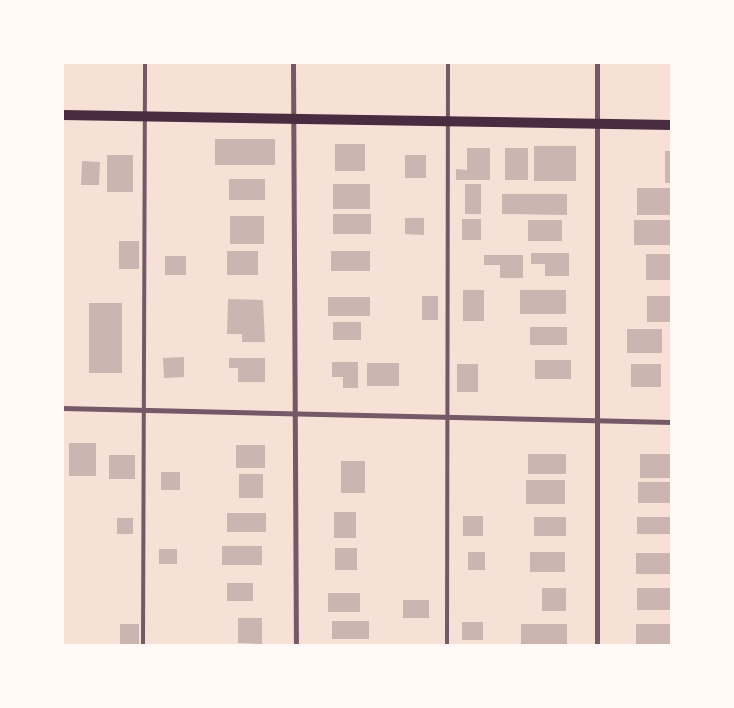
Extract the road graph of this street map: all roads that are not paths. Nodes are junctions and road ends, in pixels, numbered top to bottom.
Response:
1 (145, 62) edge
2 (293, 62) edge
3 (448, 62) edge
4 (597, 62) edge
5 (62, 115) edge
6 (145, 115) junction
7 (294, 118) junction
8 (447, 121) junction
9 (597, 124) junction
10 (672, 125) edge
11 (62, 408) edge
12 (145, 412) junction
13 (296, 415) junction
14 (448, 418) junction
15 (594, 420) junction
16 (672, 422) edge
17 (143, 646) edge
18 (296, 646) edge
19 (447, 646) edge
20 (597, 646) edge

1 - 6 lane
2 - 7 street
3 - 8 lane
4 - 9 street
5 - 6 main road
6 - 7 main road
6 - 12 lane
7 - 8 main road
7 - 13 street
8 - 9 main road
8 - 14 lane
9 - 10 main road
9 - 15 street
11 - 12 street
12 - 13 street
12 - 17 lane
13 - 14 street
13 - 18 street
14 - 15 street
14 - 19 lane
15 - 16 street
15 - 20 street

